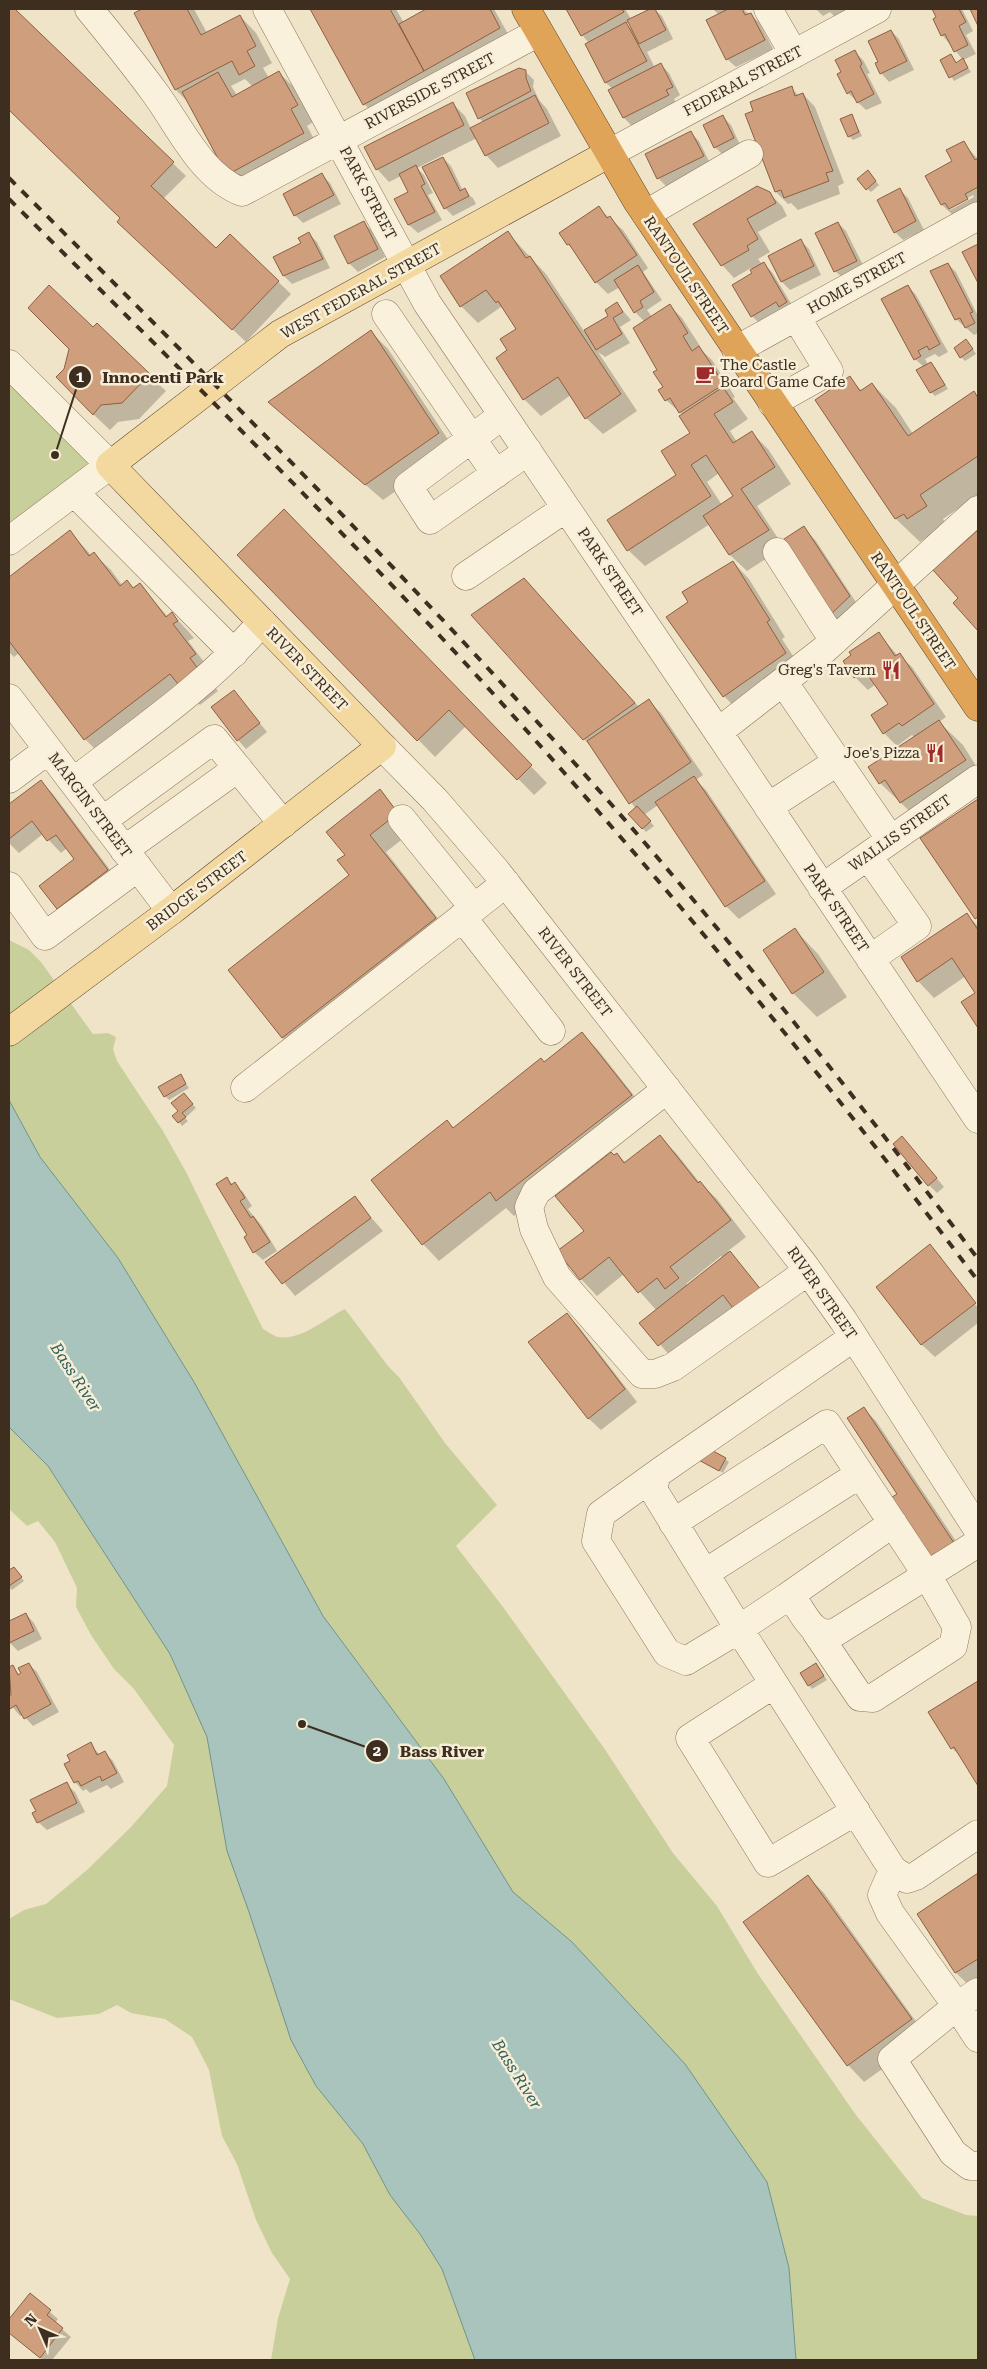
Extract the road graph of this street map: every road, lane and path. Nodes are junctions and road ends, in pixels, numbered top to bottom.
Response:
1 (89, 9) edge
2 (268, 9) edge
3 (526, 9) edge
4 (768, 9) edge
5 (877, 9) edge
6 (539, 32) junction
7 (794, 54) junction
8 (340, 139) junction
9 (608, 154) junction
10 (749, 154) dead end
11 (646, 214) junction
12 (978, 216) edge
13 (406, 266) junction
14 (386, 314) dead end
15 (796, 317) junction
16 (454, 343) junction
17 (736, 350) junction
18 (9, 364) edge
19 (421, 366) junction
20 (772, 403) junction
21 (503, 415) junction
22 (471, 439) junction
23 (528, 452) junction
24 (110, 465) junction
25 (496, 474) junction
26 (74, 492) junction
27 (566, 508) junction
28 (978, 510) edge
29 (9, 541) edge
30 (777, 552) dead end
31 (466, 576) dead end
32 (896, 586) junction
33 (262, 622) junction
34 (834, 641) junction
35 (234, 653) junction
36 (784, 683) junction
37 (9, 698) edge
38 (978, 707) edge
39 (718, 732) junction
40 (382, 746) junction
41 (48, 750) junction
42 (837, 762) junction
43 (238, 768) junction
44 (978, 778) edge
45 (9, 779) edge
46 (73, 782) junction
47 (768, 807) junction
48 (402, 819) dead end
49 (102, 821) junction
50 (283, 824) junction
51 (891, 840) junction
52 (868, 856) junction
53 (131, 859) junction
54 (506, 883) junction
55 (9, 886) edge
56 (822, 888) junction
57 (171, 911) junction
58 (468, 912) junction
59 (870, 959) junction
60 (9, 1032) edge
61 (551, 1032) dead end
62 (245, 1088) dead end
63 (667, 1090) junction
64 (978, 1119) edge
65 (808, 1271) junction
66 (854, 1337) junction
67 (658, 1473) junction
68 (860, 1474) junction
69 (673, 1522) junction
70 (893, 1523) junction
71 (978, 1530) edge
72 (978, 1543) edge
73 (705, 1573) junction
74 (927, 1575) junction
75 (787, 1597) junction
76 (739, 1629) junction
77 (816, 1632) junction
78 (774, 1684) junction
79 (856, 1811) junction
80 (978, 1834) edge
81 (893, 1870) junction
82 (968, 1999) edge
83 (978, 2038) edge
84 (978, 2166) edge

1 - 8 street, RIVERSIDE STREET
2 - 8 street, PARK STREET
3 - 6 highway, RANTOUL STREET
4 - 7 street
5 - 7 street, FEDERAL STREET
6 - 8 street, RIVERSIDE STREET
6 - 9 highway, RANTOUL STREET
7 - 9 street, FEDERAL STREET
8 - 13 street, PARK STREET
9 - 11 highway, RANTOUL STREET
9 - 13 main road, WEST FEDERAL STREET
10 - 11 street
11 - 17 highway, RANTOUL STREET
12 - 15 street, HOME STREET
13 - 16 street, PARK STREET
13 - 24 main road, WEST FEDERAL STREET
14 - 19 street
15 - 17 street, HOME STREET
15 - 20 street
16 - 19 street
16 - 21 street, PARK STREET
17 - 20 highway, RANTOUL STREET
18 - 24 street
19 - 22 street
20 - 32 highway, RANTOUL STREET
21 - 22 street
21 - 23 street, PARK STREET
22 - 25 street
22 - 25 street
23 - 25 street
23 - 27 street, PARK STREET
24 - 26 street, WEST FEDERAL STREET
24 - 33 main road, RIVER STREET
26 - 29 street, WEST FEDERAL STREET
26 - 35 street
27 - 31 street
27 - 39 street, PARK STREET
28 - 32 street
30 - 34 street
32 - 34 street
32 - 38 highway, RANTOUL STREET
33 - 35 street
33 - 40 main road, RIVER STREET
34 - 36 street
35 - 46 street
36 - 39 street
36 - 42 street
37 - 41 street, MARGIN STREET
39 - 47 street, PARK STREET
40 - 50 main road, BRIDGE STREET
40 - 54 street, RIVER STREET
41 - 45 street
41 - 46 street, MARGIN STREET
42 - 47 street
42 - 51 street
43 - 49 street
43 - 50 street
43 - 53 street
44 - 51 street, WALLIS STREET
46 - 49 street, MARGIN STREET
47 - 56 street, PARK STREET
48 - 58 street
49 - 53 street, MARGIN STREET
50 - 57 main road, BRIDGE STREET
51 - 52 street, WALLIS STREET
52 - 56 street, WALLIS STREET
52 - 59 street
53 - 55 street
53 - 57 street, MARGIN STREET
54 - 58 street
54 - 63 street, RIVER STREET
56 - 59 street, PARK STREET
57 - 60 main road, BRIDGE STREET
58 - 61 street
58 - 62 street
59 - 64 street, PARK STREET
63 - 65 street, RIVER STREET
63 - 65 street
65 - 66 street, RIVER STREET
66 - 67 street
66 - 71 street, RIVER STREET
67 - 69 street
67 - 76 street
68 - 69 street
68 - 70 street
68 - 73 street
69 - 73 street
70 - 74 street
70 - 75 street
72 - 74 street
73 - 76 street
74 - 77 street
74 - 77 street
75 - 76 street
75 - 77 street
76 - 78 street
78 - 79 street
78 - 79 street
79 - 81 street
80 - 81 street
81 - 82 street
82 - 83 street
82 - 84 street

